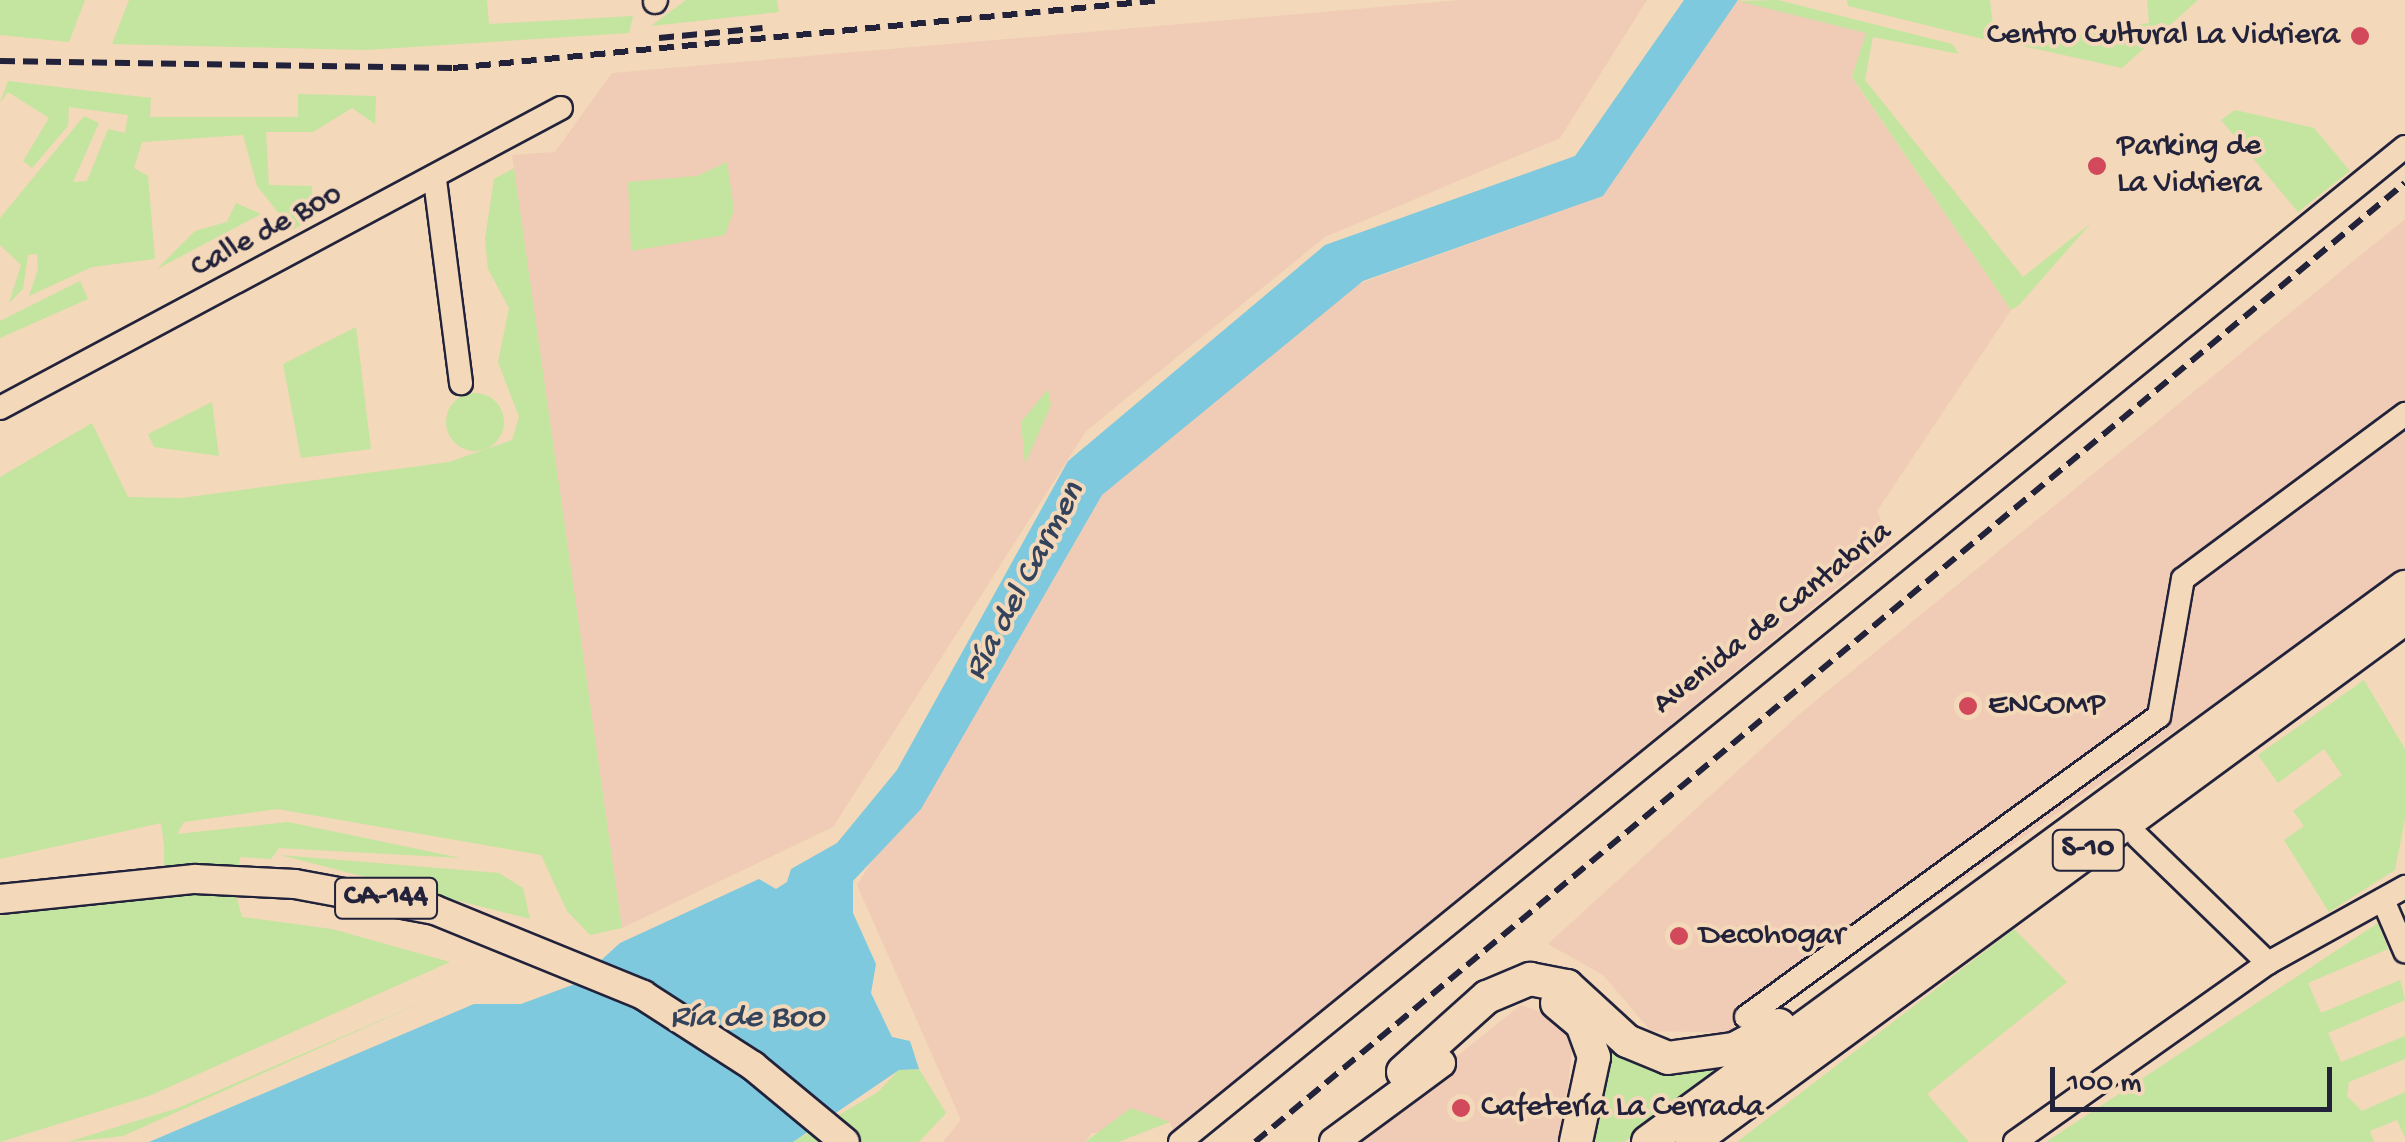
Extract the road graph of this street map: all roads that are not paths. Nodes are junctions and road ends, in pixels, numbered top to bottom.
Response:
1 (561, 108) dead end
2 (2405, 148) edge
3 (434, 180) junction
4 (460, 383) dead end
5 (0, 408) edge
6 (2405, 414) edge
7 (2405, 587) edge
8 (2405, 618) edge
9 (2138, 837) dead end
10 (2405, 887) edge
11 (0, 899) edge
12 (2383, 900) junction
13 (1965, 910) junction
14 (2405, 951) edge
15 (2268, 964) junction
16 (1746, 1017) dead end
17 (1441, 1062) joint
18 (1402, 1072) joint
19 (1777, 1079) junction
20 (845, 1142) edge
21 (1180, 1142) edge
22 (1331, 1142) edge
23 (1576, 1142) edge
24 (1648, 1142) edge
25 (1692, 1142) edge
26 (1712, 1142) edge
27 (2015, 1142) edge

1 - 3 street, Calle de Boo
2 - 21 street, Avenida de Cantabria
3 - 4 street
3 - 5 street, Calle de Boo
6 - 16 street
7 - 13 highway, S-10
8 - 19 highway, S-10
9 - 15 street
10 - 12 street
11 - 20 main road, CA-144
12 - 14 street
12 - 15 street
13 - 18 highway
13 - 24 highway, S-10
15 - 27 street
17 - 22 main road
17 - 23 highway
18 - 22 main road
19 - 25 highway, S-10
19 - 26 highway

